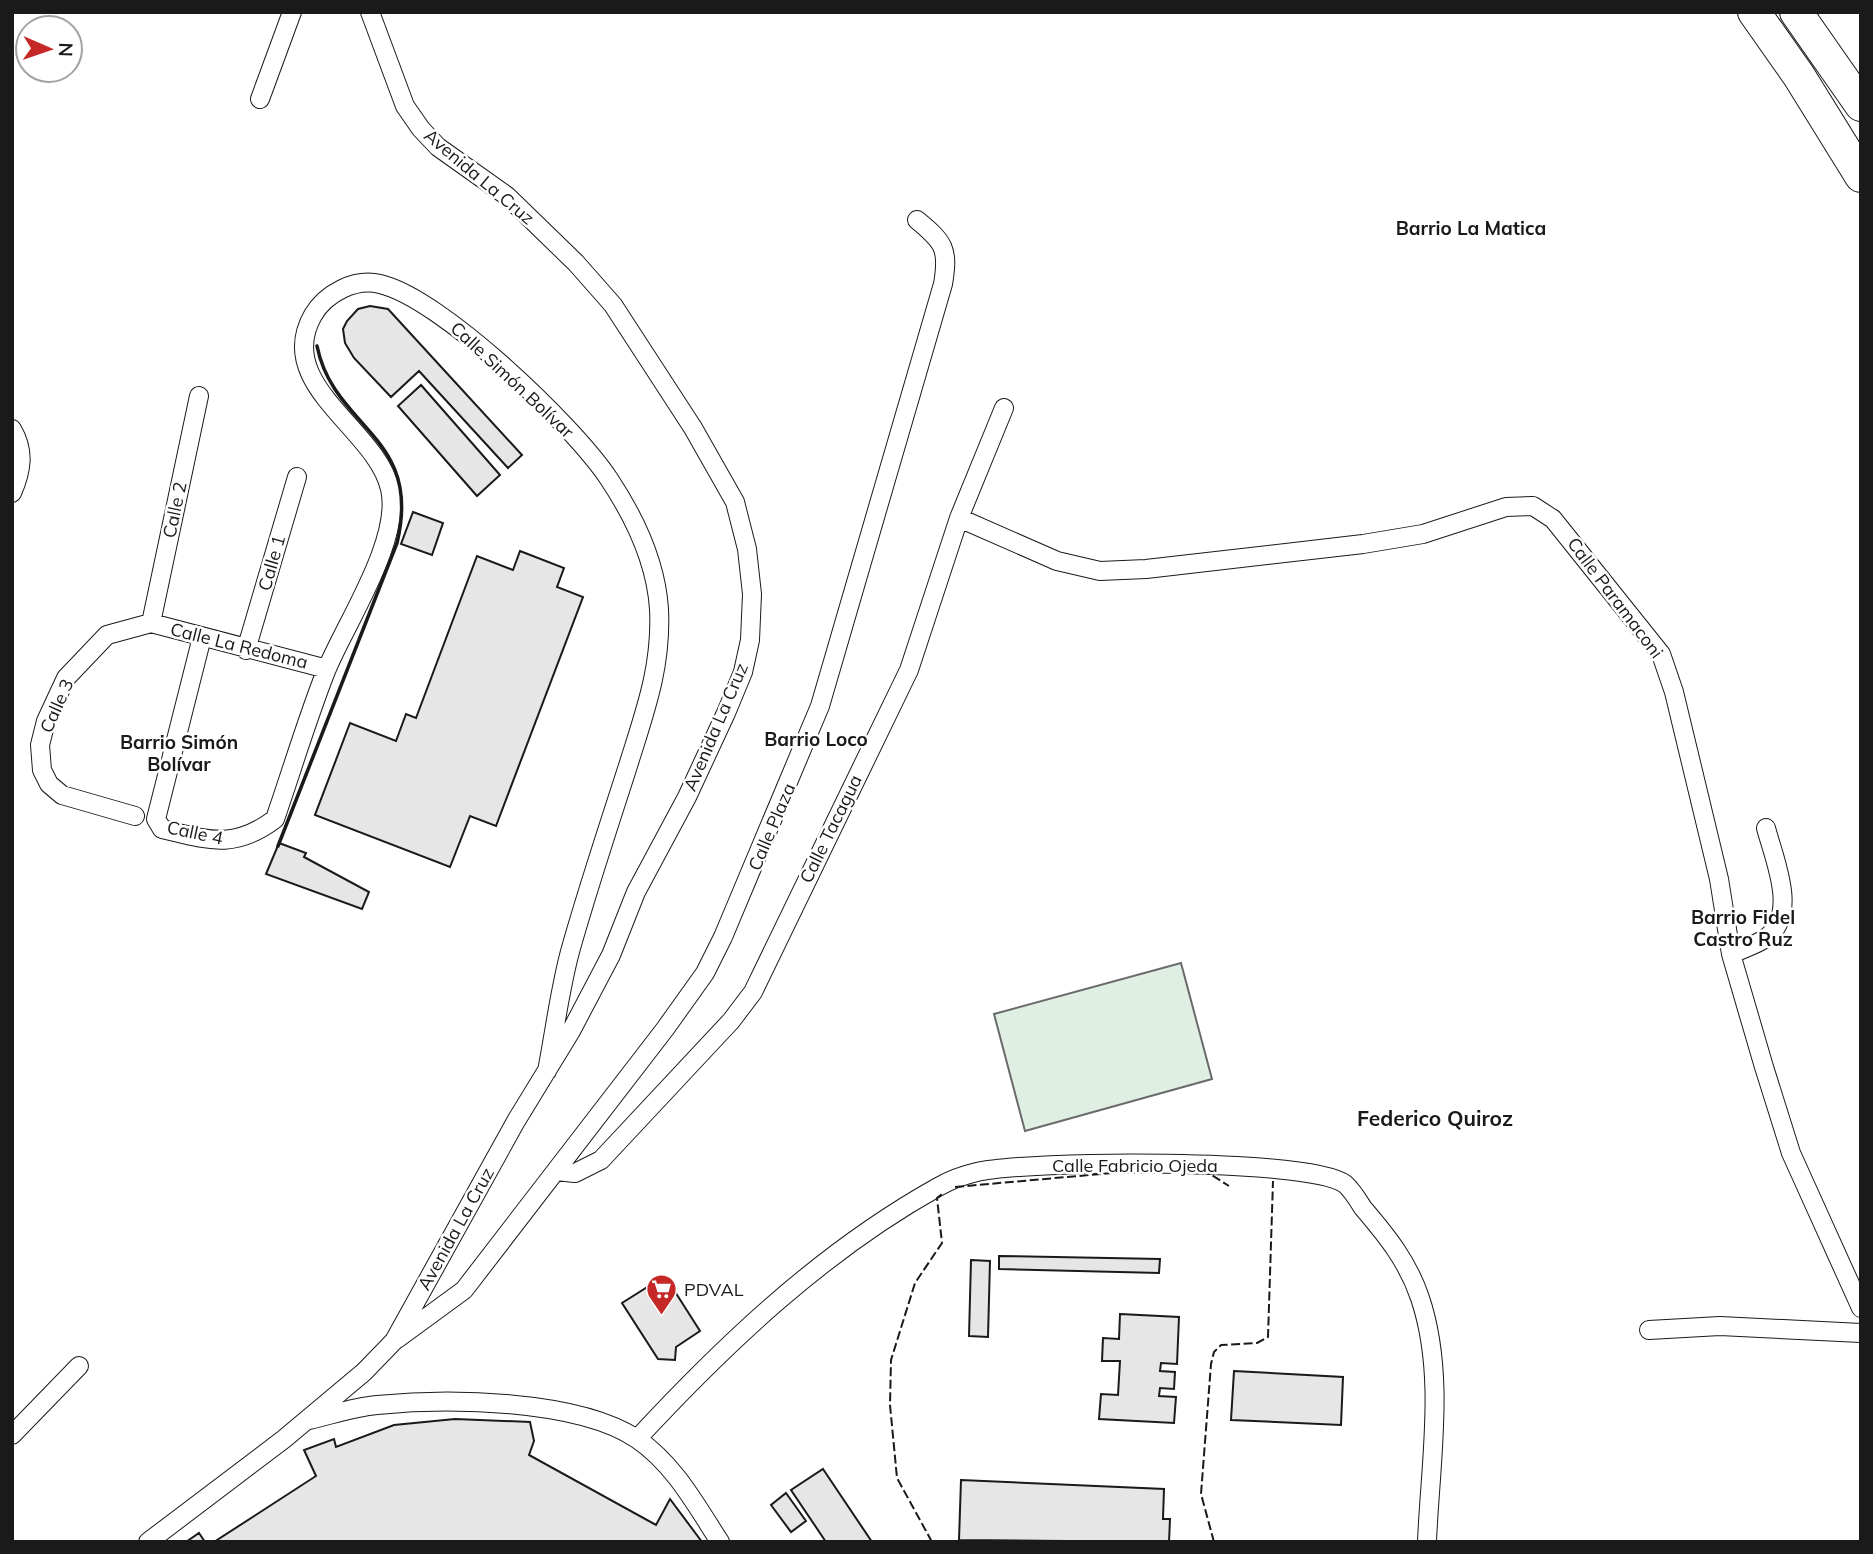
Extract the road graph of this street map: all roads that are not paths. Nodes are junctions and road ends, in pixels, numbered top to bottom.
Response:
1 (292, 12) edge
2 (370, 12) edge
3 (1754, 12) edge
4 (1796, 12) edge
5 (260, 99) dead end
6 (1861, 105) edge
7 (1861, 176) edge
8 (917, 220) dead end
9 (199, 396) dead end
10 (1004, 408) dead end
11 (12, 429) edge
12 (297, 477) dead end
13 (12, 493) edge
14 (959, 518) junction
15 (151, 623) junction
16 (202, 637) junction
17 (246, 650) junction
18 (327, 668) junction
19 (135, 816) dead end
20 (275, 819) joint
21 (1766, 828) dead end
22 (1731, 954) junction
23 (547, 1071) junction
24 (556, 1171) junction
25 (1861, 1308) edge
26 (1649, 1330) dead end
27 (1861, 1333) edge
28 (394, 1340) junction
29 (79, 1366) dead end
30 (306, 1421) junction
31 (12, 1434) edge
32 (637, 1439) junction
33 (148, 1542) edge
34 (720, 1542) edge
35 (1427, 1542) edge

1 - 5 street
2 - 23 street, Avenida La Cruz
3 - 7 highway
4 - 6 highway
8 - 24 street, Calle Plaza
9 - 15 street, Calle 2
10 - 14 street, Calle Tacagua
11 - 13 street
12 - 17 street, Calle 1
14 - 22 street, Calle Paramaconi
14 - 24 street, Calle Tacagua
15 - 16 street, Calle La Redoma
15 - 19 street, Calle 3
16 - 17 street, Calle La Redoma
16 - 20 street, Calle 4
17 - 18 street, Calle La Redoma
18 - 20 street, Calle Simón Bolívar
18 - 23 street, Calle Simón Bolívar
21 - 22 street
22 - 25 street, Calle Paramaconi
23 - 28 street, Avenida La Cruz
24 - 28 street, Calle Plaza
26 - 27 street
28 - 30 street, Avenida La Cruz
29 - 31 street
30 - 32 street
30 - 33 street, Avenida La Cruz
32 - 34 street
32 - 35 street, Calle Fabricio Ojeda

